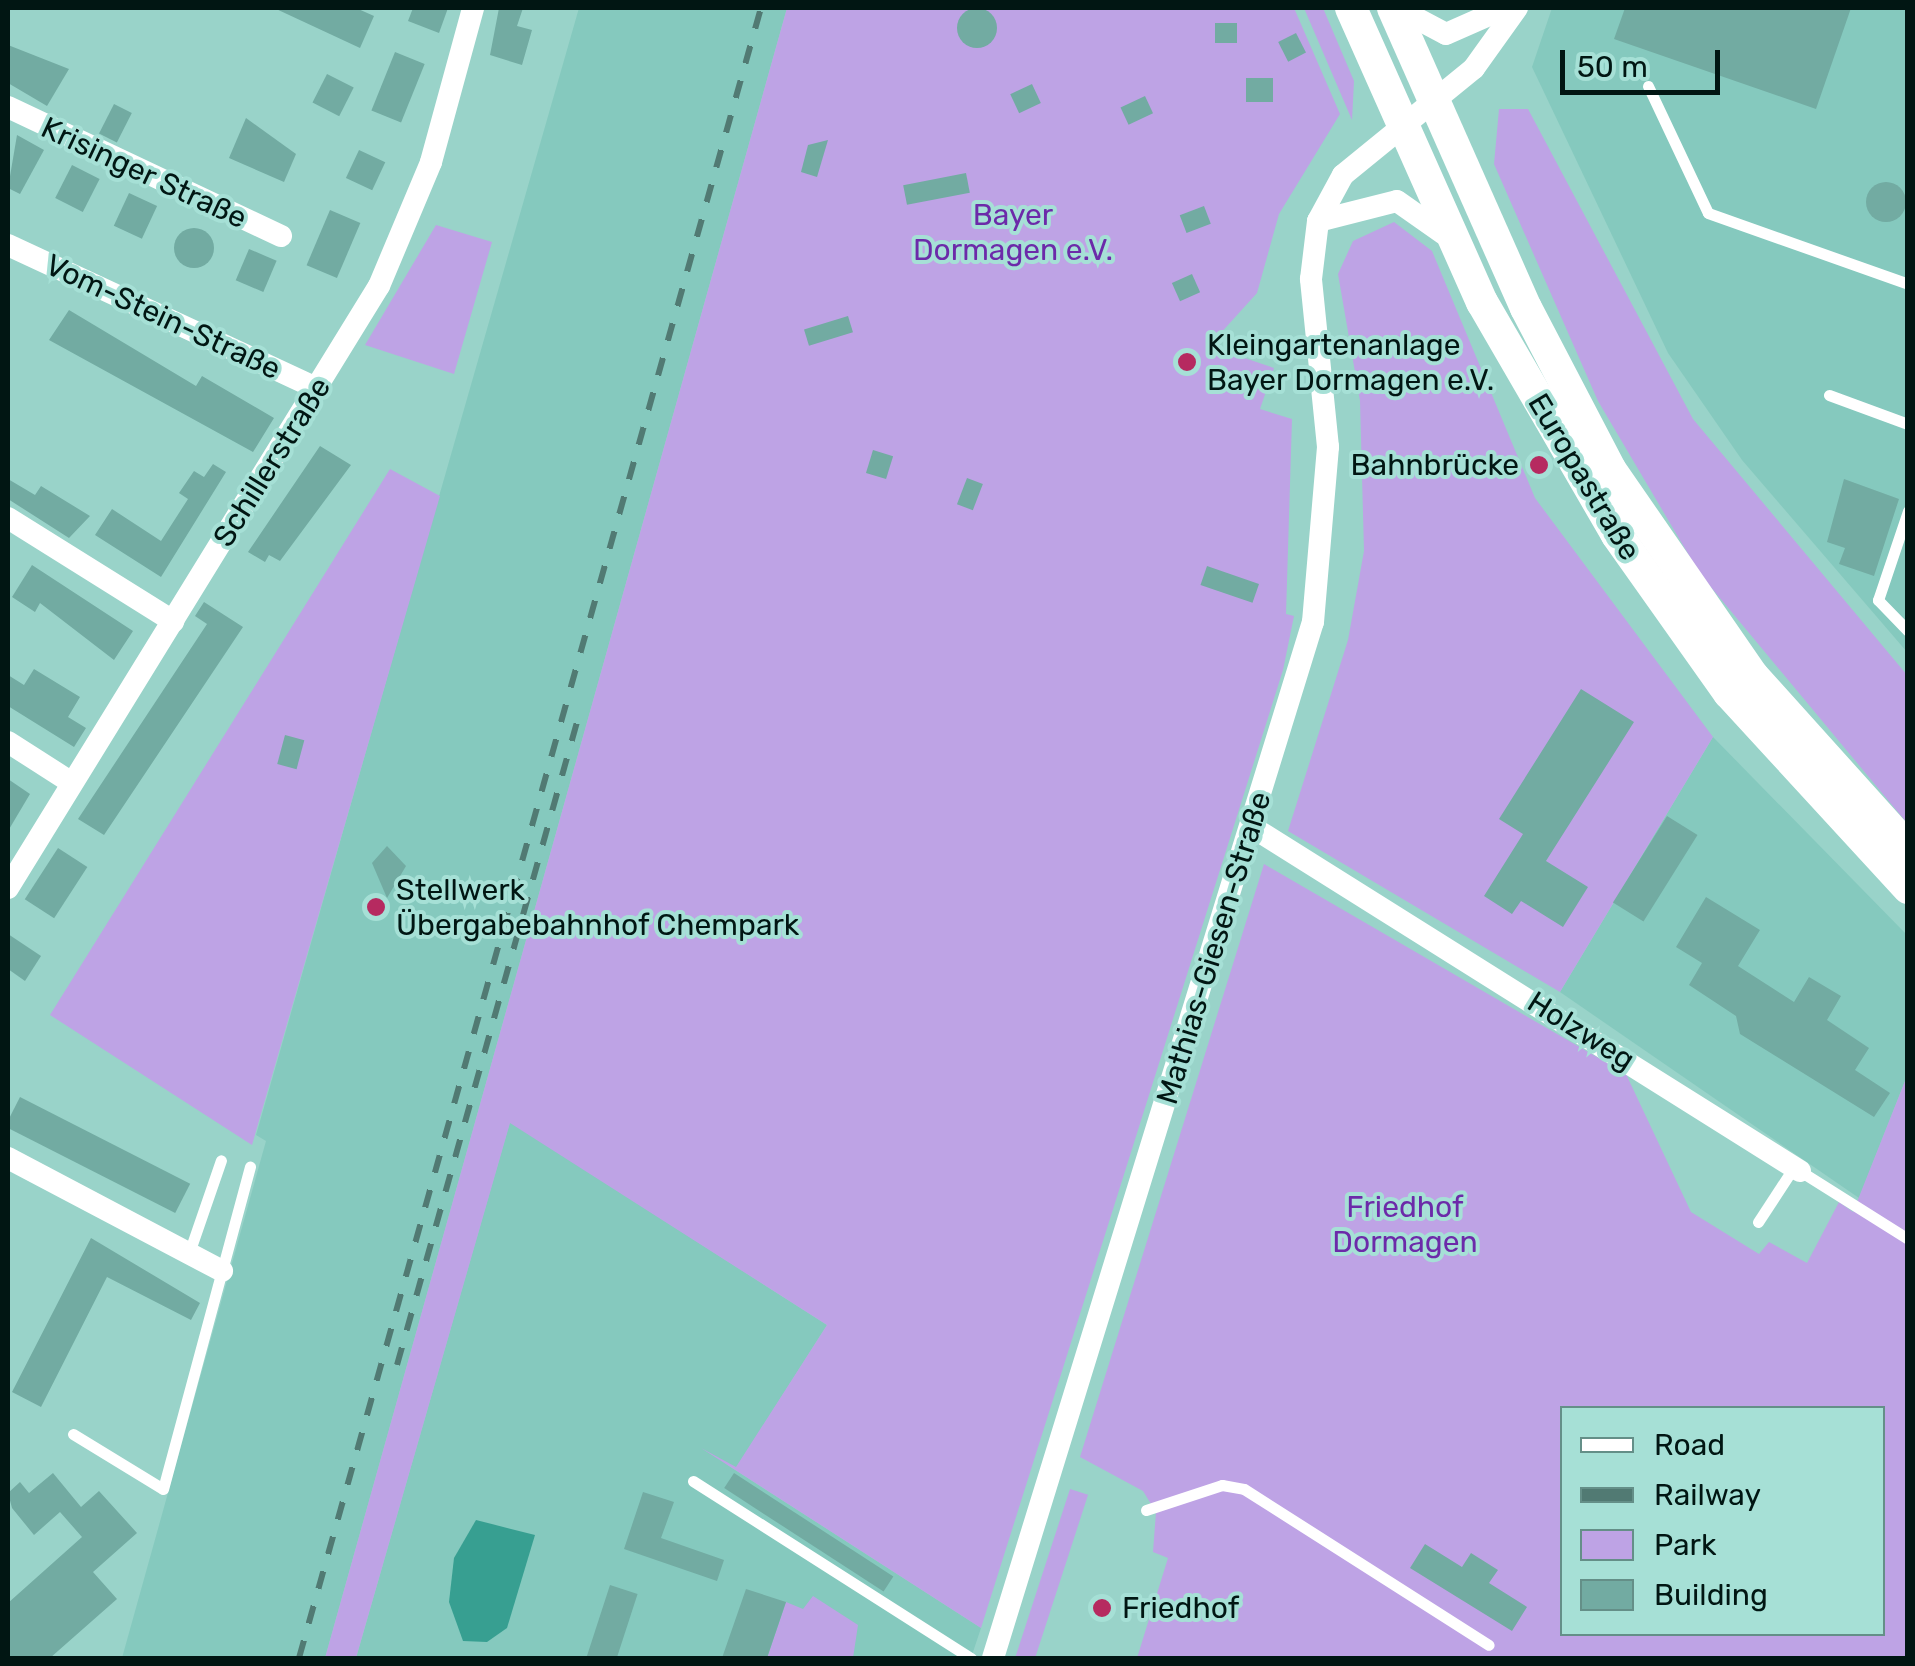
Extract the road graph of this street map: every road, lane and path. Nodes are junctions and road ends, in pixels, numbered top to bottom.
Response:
1 (472, 8) edge
2 (1351, 8) edge
3 (1395, 8) edge
4 (1505, 8) edge
5 (1517, 8) edge
6 (1648, 86) dead end
7 (1434, 102) junction
8 (8, 107) edge
9 (1402, 128) junction
10 (1318, 221) junction
11 (281, 236) dead end
12 (8, 246) edge
13 (1457, 249) junction
14 (1908, 284) edge
15 (318, 389) junction
16 (1829, 395) dead end
17 (1908, 424) edge
18 (1908, 511) edge
19 (8, 518) edge
20 (173, 621) junction
21 (1908, 631) edge
22 (8, 742) edge
23 (72, 783) junction
24 (1252, 827) junction
25 (1908, 848) edge
26 (8, 888) edge
27 (1908, 888) edge
28 (8, 1158) edge
29 (221, 1160) dead end
30 (250, 1167) dead end
31 (1797, 1169) junction
32 (1758, 1222) dead end
33 (1908, 1239) edge
34 (189, 1253) junction
35 (222, 1271) junction
36 (73, 1434) dead end
37 (693, 1481) dead end
38 (1146, 1510) dead end
39 (1489, 1646) dead end
40 (971, 1658) edge
41 (993, 1658) edge

1 - 15 street, Schillerstraße
2 - 9 main road, Europastraße
3 - 4 street
3 - 7 main road, Europastraße
5 - 7 street, Mathias-Giesen-Straße
6 - 14 lane
7 - 9 street, Mathias-Giesen-Straße
7 - 25 main road, Europastraße
8 - 11 street, Krisinger Straße
9 - 10 street, Mathias-Giesen-Straße
9 - 13 main road, Europastraße
10 - 13 street
10 - 24 street, Mathias-Giesen-Straße
12 - 15 street, Vom-Stein-Straße
13 - 27 main road, Europastraße
15 - 20 street, Schillerstraße
16 - 17 lane
18 - 21 lane
19 - 20 street
20 - 23 street, Schillerstraße
22 - 23 street
23 - 26 street, Schillerstraße
24 - 31 street, Holzweg
24 - 41 street, Mathias-Giesen-Straße
28 - 34 street
29 - 34 lane
30 - 35 lane
31 - 32 lane
31 - 33 lane, Holzweg
34 - 35 street
35 - 36 lane
37 - 40 lane
38 - 39 lane

